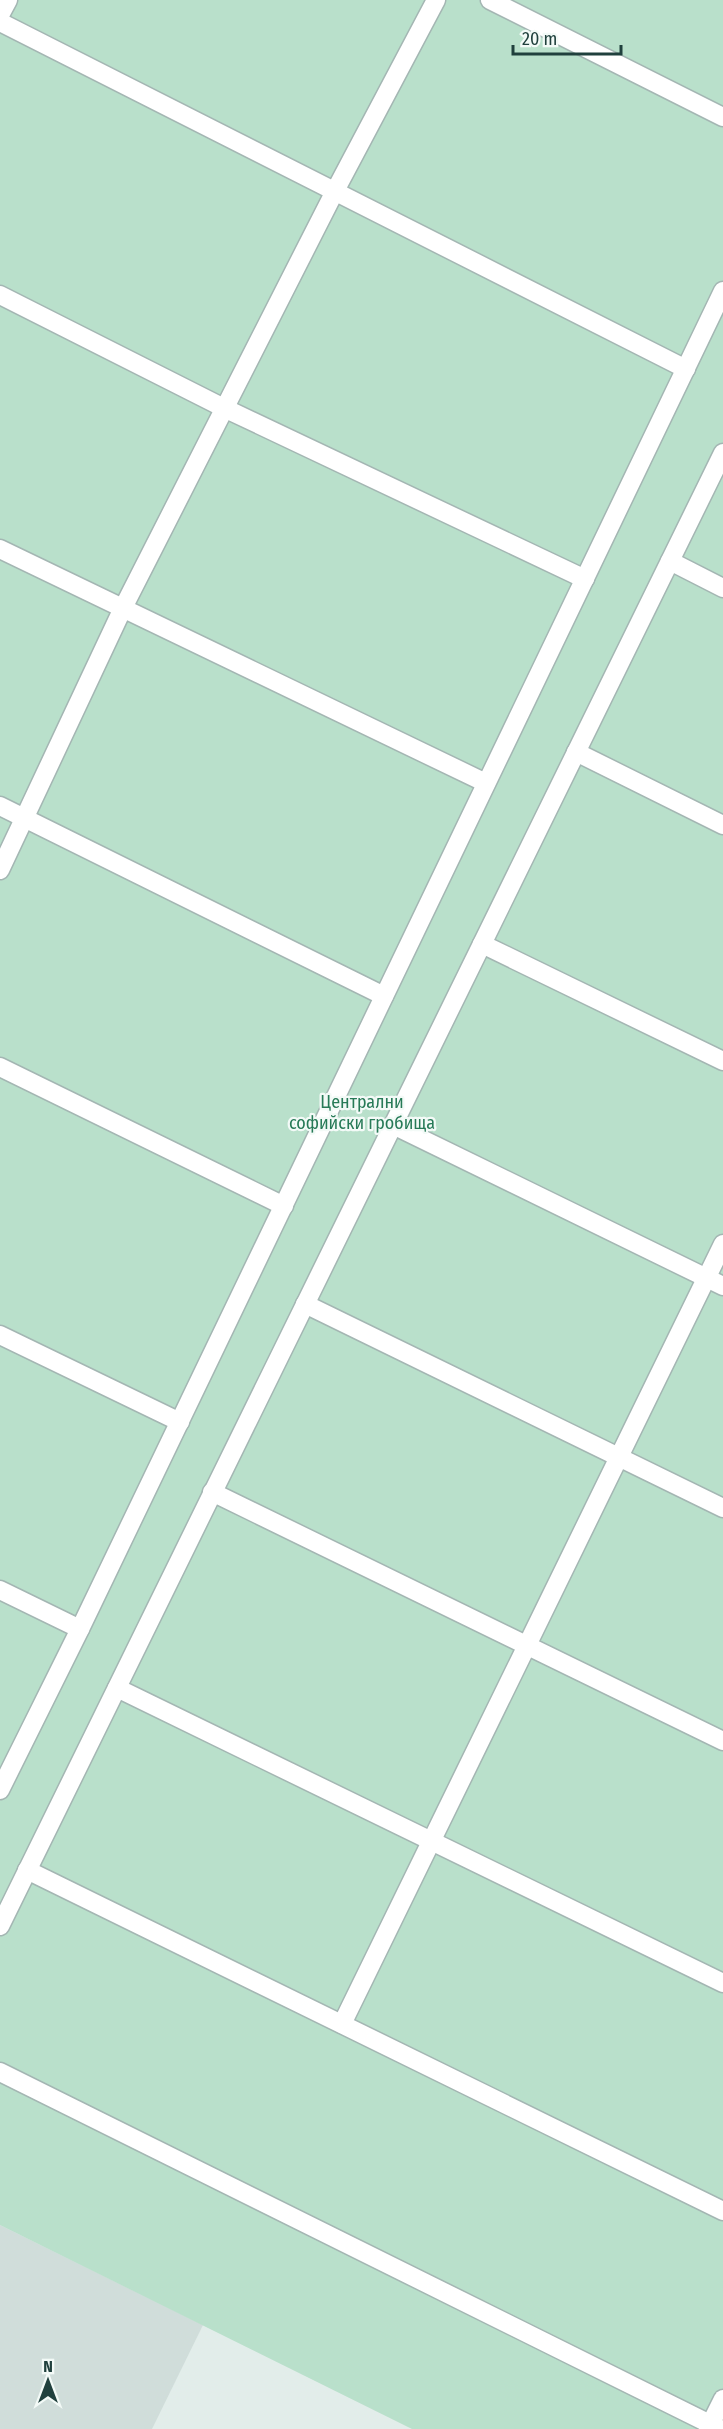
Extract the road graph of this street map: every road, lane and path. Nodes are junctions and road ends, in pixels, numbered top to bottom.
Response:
1 (8, 0) edge
2 (436, 0) edge
3 (490, 0) edge
4 (0, 15) edge
5 (0, 22) edge
6 (723, 117) edge
7 (335, 191) junction
8 (723, 291) edge
9 (0, 295) edge
10 (686, 369) junction
11 (224, 408) junction
12 (723, 453) edge
13 (0, 549) edge
14 (670, 561) junction
15 (585, 579) junction
16 (723, 588) edge
17 (123, 608) junction
18 (576, 752) junction
19 (486, 783) junction
20 (0, 806) edge
21 (24, 818) junction
22 (723, 825) edge
23 (0, 870) edge
24 (482, 944) junction
25 (384, 996) junction
26 (723, 1061) edge
27 (0, 1067) edge
28 (393, 1125) junction
29 (284, 1206) junction
30 (723, 1244) edge
31 (715, 1282) edge
32 (305, 1304) junction
33 (0, 1335) edge
34 (180, 1422) junction
35 (619, 1457) junction
36 (212, 1492) junction
37 (723, 1508) edge
38 (0, 1590) edge
39 (80, 1629) junction
40 (527, 1646) junction
41 (117, 1688) junction
42 (723, 1741) edge
43 (0, 1790) edge
44 (432, 1841) junction
45 (27, 1870) junction
46 (0, 1926) edge
47 (723, 1983) edge
48 (342, 2024) junction
49 (0, 2072) edge
50 (723, 2211) edge
51 (723, 2399) edge
52 (713, 2427) edge

1 - 4 lane
2 - 7 lane
3 - 6 lane
5 - 7 lane
7 - 10 lane
7 - 11 lane
8 - 10 lane
9 - 11 lane
10 - 15 lane
11 - 15 lane
11 - 17 lane
12 - 14 lane
13 - 17 lane
14 - 16 lane
14 - 18 lane
15 - 19 lane
17 - 19 lane
17 - 21 lane
18 - 22 lane
18 - 24 lane
19 - 25 lane
20 - 21 lane
21 - 23 lane
21 - 25 lane
24 - 26 lane
24 - 28 lane
25 - 29 lane
27 - 29 lane
28 - 31 lane
28 - 32 lane
29 - 34 lane
30 - 31 lane
31 - 35 lane
32 - 35 lane
32 - 36 lane
33 - 34 lane
34 - 39 lane
35 - 37 lane
35 - 40 lane
36 - 40 lane
36 - 41 lane
38 - 39 lane
39 - 43 lane
40 - 42 lane
40 - 44 lane
41 - 44 lane
41 - 45 lane
44 - 47 lane
44 - 48 lane
45 - 46 lane
45 - 48 lane
48 - 50 lane
49 - 52 lane
51 - 52 lane

